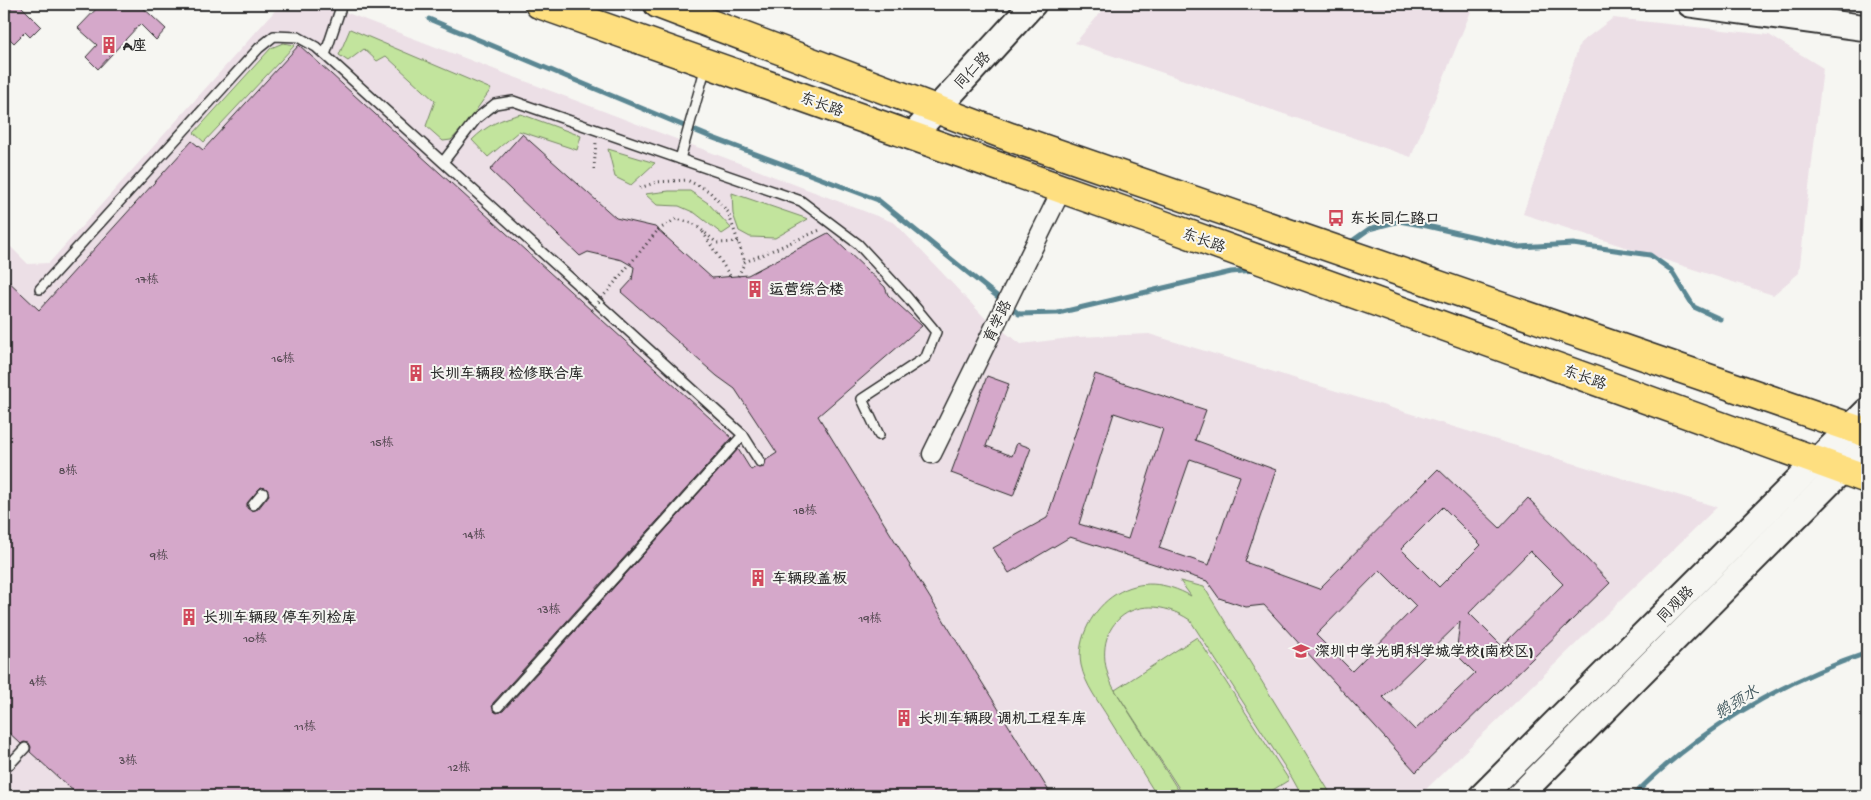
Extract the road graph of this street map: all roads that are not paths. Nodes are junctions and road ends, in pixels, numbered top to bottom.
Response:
1 (342, 4) edge
2 (539, 4) edge
3 (658, 4) edge
4 (1011, 4) edge
5 (1033, 4) edge
6 (1690, 4) edge
7 (1867, 28) edge
8 (325, 55) junction
9 (707, 63) junction
10 (927, 105) junction
11 (903, 133) junction
12 (680, 159) junction
13 (443, 162) junction
14 (1062, 189) junction
15 (40, 289) dead end
16 (1863, 429) edge
17 (743, 435) junction
18 (879, 435) dead end
19 (932, 454) dead end
20 (1817, 461) junction
21 (760, 462) dead end
22 (1855, 475) edge
23 (263, 493) dead end
24 (253, 505) dead end
25 (498, 706) dead end
26 (25, 748) dead end
27 (10, 764) dead end
28 (1482, 796) edge
29 (1519, 796) edge

1 - 8 lane
2 - 9 main road, 东长路
3 - 10 main road
4 - 10 street, 同仁路
5 - 10 street, 同仁路
6 - 7 street
8 - 13 lane
8 - 15 lane
9 - 11 main road, 东长路
9 - 12 lane
10 - 11 street, 同仁路
10 - 16 main road
11 - 14 main road, 东长路
12 - 13 lane
12 - 18 lane
13 - 17 lane
14 - 19 street, 育学路
14 - 20 main road, 东长路
16 - 20 street, 同观路
16 - 22 street, 同观路
17 - 21 lane
17 - 25 lane
20 - 22 main road, 东长路
20 - 28 street, 同观路
22 - 29 street, 同观路
23 - 24 lane
26 - 27 lane

